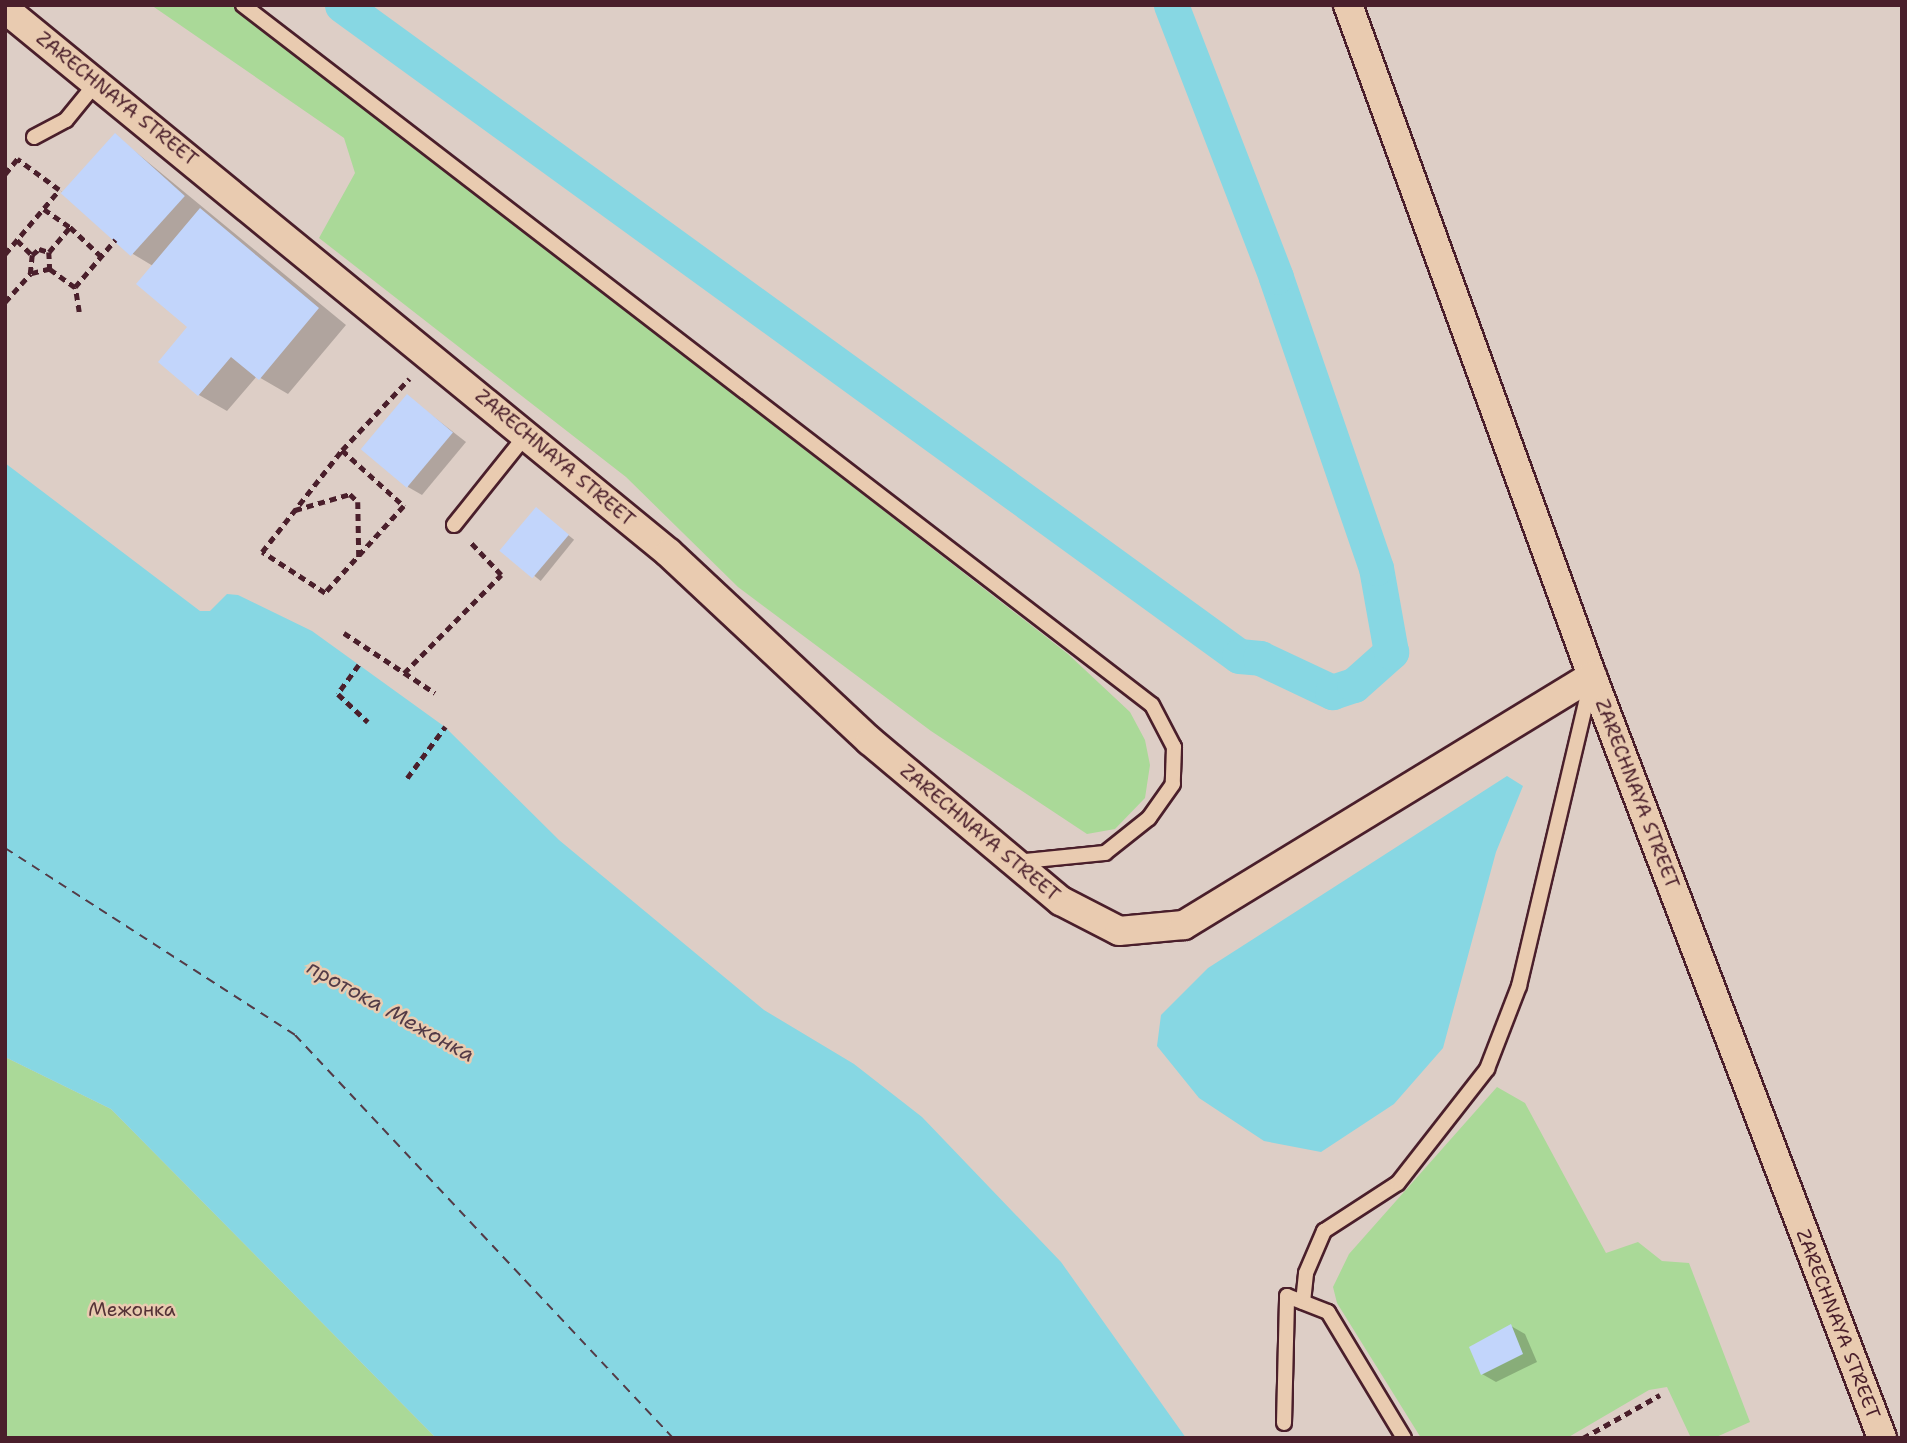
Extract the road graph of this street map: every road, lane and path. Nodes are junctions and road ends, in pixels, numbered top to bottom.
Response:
1 (243, 5) edge
2 (1348, 5) edge
3 (5, 9) edge
4 (97, 82) junction
5 (34, 137) dead end
6 (17, 159) dead end
7 (44, 209) junction
8 (71, 227) junction
9 (17, 240) junction
10 (116, 240) dead end
11 (49, 253) junction
12 (5, 254) edge
13 (32, 255) junction
14 (102, 257) junction
15 (50, 269) junction
16 (30, 274) junction
17 (75, 287) junction
18 (5, 302) edge
19 (79, 312) dead end
20 (431, 355) junction
21 (527, 434) junction
22 (342, 450) junction
23 (294, 510) junction
24 (454, 525) joint
25 (359, 557) junction
26 (344, 633) dead end
27 (359, 665) dead end
28 (404, 673) junction
29 (1592, 676) junction
30 (435, 694) dead end
31 (368, 722) dead end
32 (445, 727) dead end
33 (407, 778) dead end
34 (1014, 862) junction
35 (1303, 1302) junction
36 (1660, 1395) dead end
37 (1284, 1423) dead end
38 (1404, 1438) edge
39 (1583, 1438) edge
40 (1882, 1438) edge

1 - 34 lane
2 - 29 street
3 - 4 street, ZARECHNAYA STREET
4 - 5 lane
4 - 20 street, ZARECHNAYA STREET
6 - 7 path
7 - 8 path
7 - 9 path
8 - 11 path
8 - 14 path
9 - 12 path
9 - 13 path
10 - 14 path
11 - 13 path
11 - 15 path
13 - 16 path
14 - 17 path
15 - 16 path
15 - 17 path
16 - 18 path
17 - 19 path
20 - 21 street, ZARECHNAYA STREET
20 - 22 path
21 - 24 lane
21 - 34 street, ZARECHNAYA STREET
22 - 23 path
22 - 25 path
23 - 25 path
23 - 25 path
24 - 28 path
26 - 28 path
27 - 31 path
28 - 30 path
29 - 34 street, ZARECHNAYA STREET
29 - 35 lane
29 - 40 street, ZARECHNAYA STREET
32 - 33 path
35 - 37 lane
35 - 38 lane
36 - 39 path

